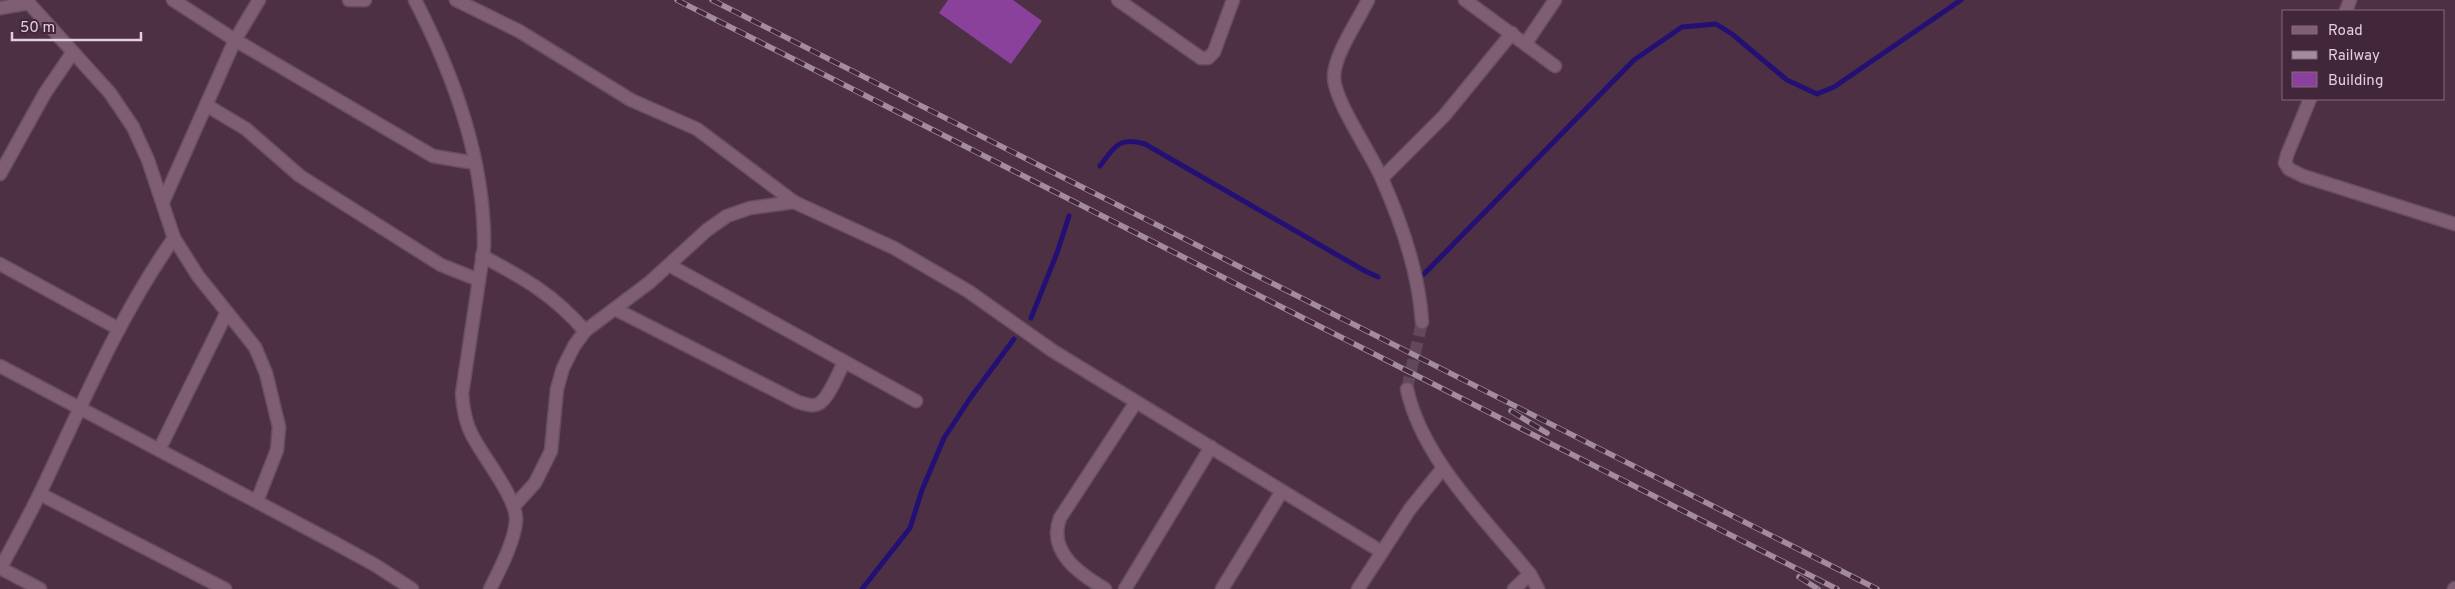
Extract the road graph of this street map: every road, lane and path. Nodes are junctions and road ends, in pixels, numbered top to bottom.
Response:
1 (173, 0) edge
2 (259, 0) edge
3 (349, 0) edge
4 (365, 0) edge
5 (415, 0) edge
6 (456, 0) edge
7 (1118, 0) edge
8 (1233, 0) edge
9 (1368, 0) edge
10 (1465, 0) edge
11 (1555, 0) edge
12 (27, 1) edge
13 (0, 8) edge
14 (1512, 33) junction
15 (235, 40) junction
16 (1526, 44) junction
17 (73, 52) junction
18 (1555, 66) dead end
19 (2310, 100) edge
20 (206, 105) junction
21 (475, 163) junction
22 (0, 174) edge
23 (1382, 178) junction
24 (163, 202) junction
25 (794, 202) junction
26 (2455, 224) edge
27 (174, 238) junction
28 (482, 256) junction
29 (0, 264) edge
30 (670, 265) junction
31 (479, 280) junction
32 (615, 309) junction
33 (227, 312) junction
34 (1422, 322) tunnel mouth
35 (119, 329) junction
36 (585, 331) junction
37 (844, 362) junction
38 (0, 366) edge
39 (1407, 389) tunnel mouth
40 (916, 401) dead end
41 (1136, 402) junction
42 (80, 408) junction
43 (1211, 447) junction
44 (159, 450) junction
45 (1443, 468) junction
46 (1282, 491) junction
47 (40, 494) junction
48 (257, 502) junction
49 (514, 506) junction
50 (1382, 552) junction
51 (0, 569) edge
52 (1530, 574) junction
53 (40, 589) edge
54 (225, 589) edge
55 (412, 589) edge
56 (490, 589) edge
57 (1104, 589) edge
58 (1125, 589) edge
59 (1222, 589) edge
60 (1358, 589) edge
61 (1514, 589) edge
62 (1538, 589) edge

1 - 15 street
2 - 15 street
3 - 4 street
5 - 21 street
6 - 25 street
7 - 8 street
9 - 23 street
10 - 14 street
11 - 16 street
12 - 13 street
12 - 17 street
14 - 16 street
14 - 23 street
15 - 20 street
15 - 21 street
16 - 18 street
17 - 22 street
17 - 24 street
19 - 26 street
20 - 24 street
20 - 31 street
21 - 28 street
23 - 34 street
24 - 27 street
25 - 30 street
25 - 41 street
27 - 33 street
27 - 35 street
28 - 31 street
28 - 36 street
29 - 35 street
30 - 32 street
30 - 37 street
31 - 49 street
32 - 36 street
32 - 37 street
33 - 44 street
33 - 48 street
35 - 42 street
36 - 49 street
37 - 40 street
38 - 42 street
39 - 45 street
41 - 43 street
41 - 57 street
42 - 44 street
42 - 47 street
43 - 46 street
43 - 58 street
44 - 48 street
45 - 50 street
45 - 52 street
46 - 50 street
46 - 59 street
47 - 51 street
47 - 54 street
48 - 55 street
49 - 56 street
50 - 60 street
51 - 53 street
52 - 61 street
52 - 62 street

